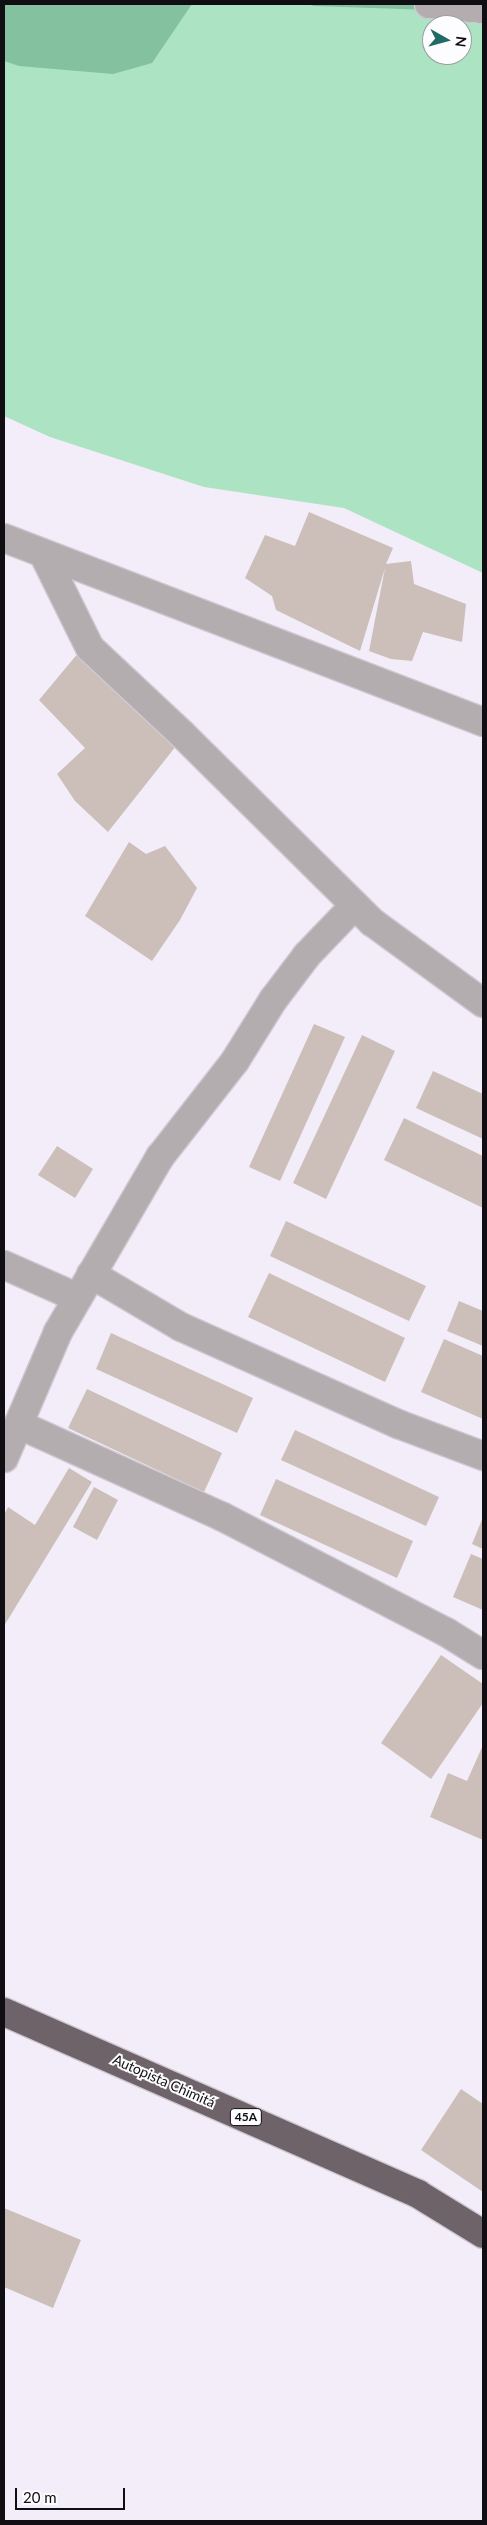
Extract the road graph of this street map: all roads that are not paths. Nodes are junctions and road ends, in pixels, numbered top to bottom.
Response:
1 (429, 4) edge
2 (483, 9) edge
3 (4, 538) edge
4 (44, 555) junction
5 (483, 722) edge
6 (355, 905) junction
7 (483, 1003) edge
8 (4, 1265) edge
9 (91, 1274) junction
10 (76, 1298) junction
11 (20, 1425) junction
12 (483, 1456) edge
13 (4, 1458) edge
14 (483, 1655) edge
15 (4, 2012) edge
16 (483, 2234) edge

1 - 2 street
3 - 4 street
4 - 5 street
4 - 6 street
6 - 7 street
6 - 9 street
8 - 10 street
9 - 10 street
9 - 12 street
10 - 11 street
11 - 13 street
11 - 14 street
15 - 16 highway, Autopista Chimitá / 45A

